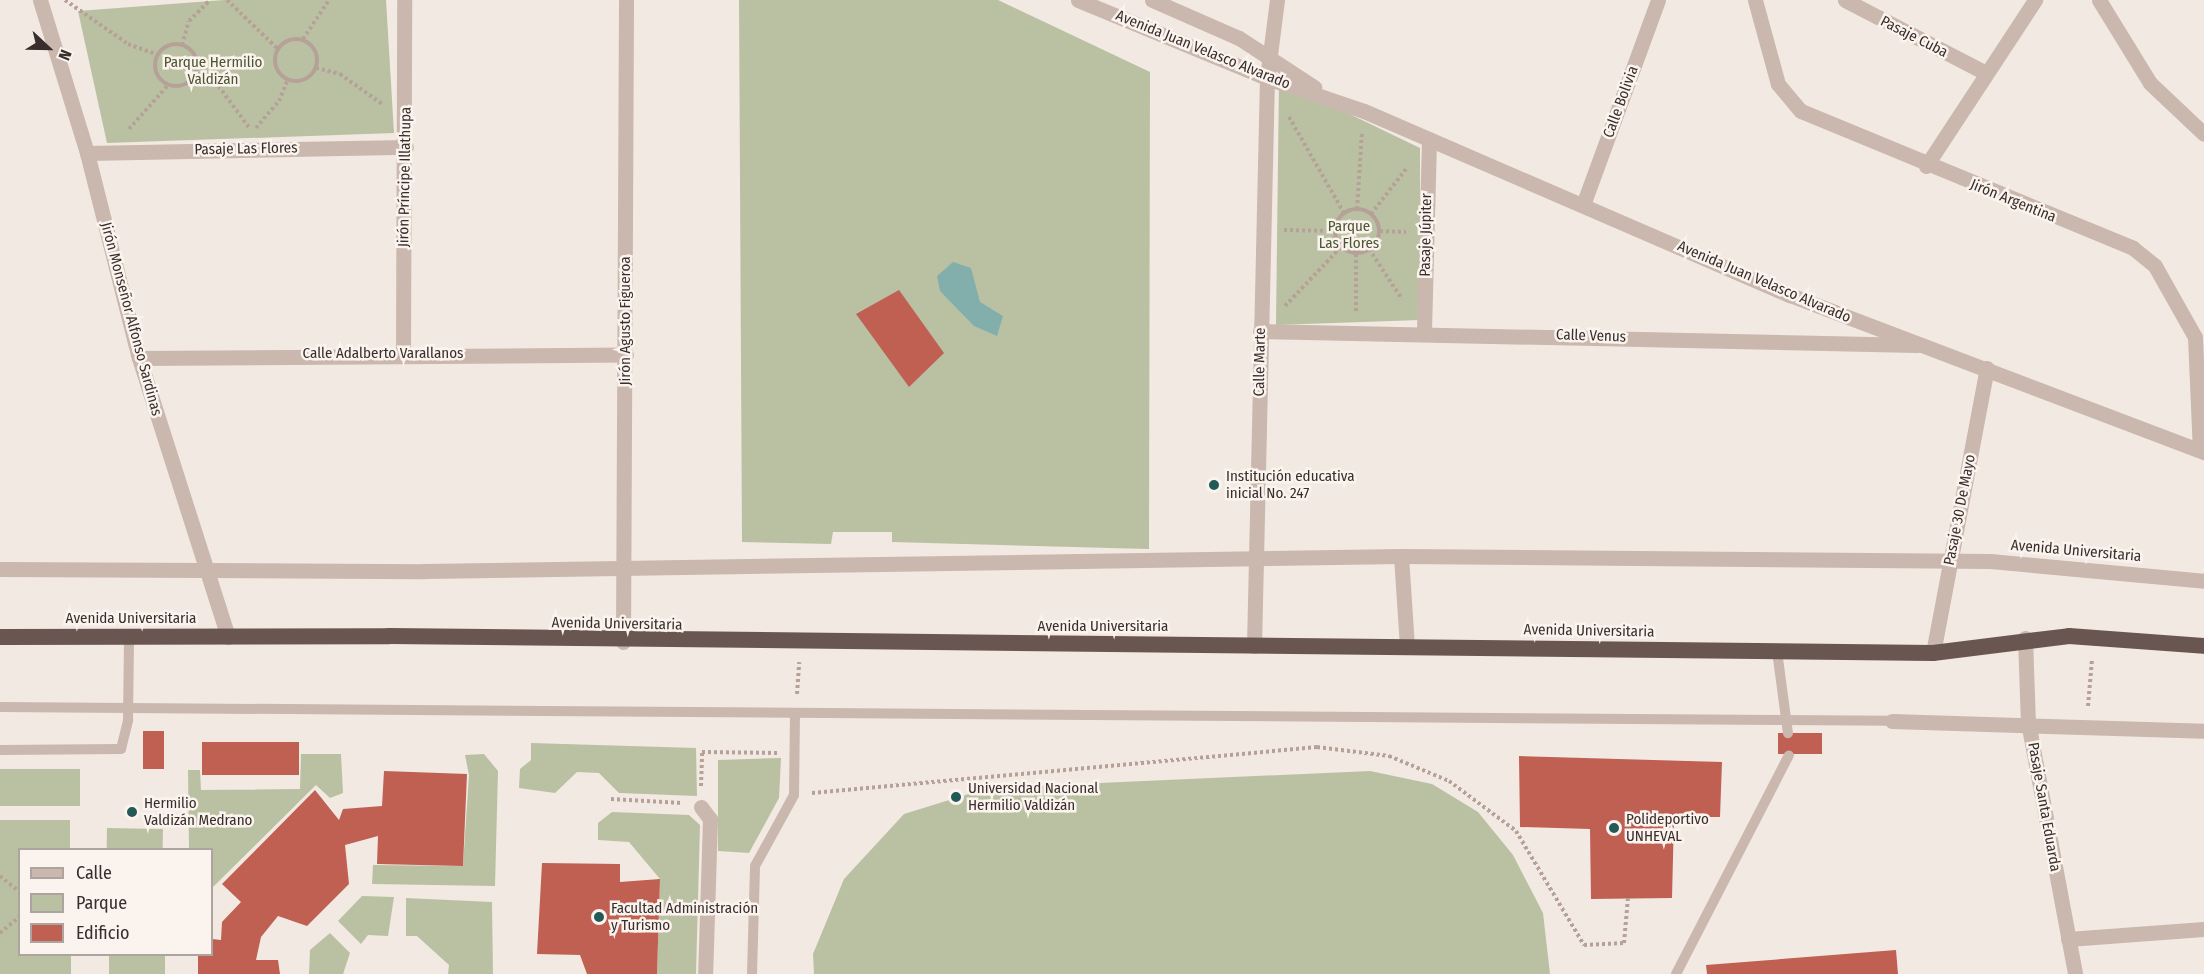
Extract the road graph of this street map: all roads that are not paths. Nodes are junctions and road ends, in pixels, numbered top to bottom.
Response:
1 (40, 0) edge
2 (404, 0) edge
3 (627, 0) edge
4 (1078, 0) edge
5 (1152, 0) edge
6 (1277, 0) edge
7 (1658, 0) edge
8 (1755, 0) edge
9 (1845, 0) edge
10 (2035, 0) edge
11 (2099, 0) edge
12 (1270, 58) junction
13 (1984, 72) junction
14 (1267, 78) junction
15 (1329, 97) junction
16 (2204, 134) edge
17 (1429, 139) junction
18 (406, 147) junction
19 (87, 153) junction
20 (1926, 166) junction
21 (1583, 205) junction
22 (1260, 331) junction
23 (1424, 331) junction
24 (1922, 345) junction
25 (403, 353) junction
26 (626, 355) junction
27 (140, 358) junction
28 (1987, 368) junction
29 (2202, 451) edge
30 (1401, 556) junction
31 (1256, 557) junction
32 (1950, 562) junction
33 (625, 566) junction
34 (0, 569) edge
35 (207, 573) junction
36 (2204, 581) edge
37 (0, 637) edge
38 (129, 637) junction
39 (228, 638) junction
40 (2025, 638) junction
41 (622, 642) junction
42 (1254, 646) junction
43 (1407, 646) junction
44 (2204, 646) edge
45 (1777, 651) junction
46 (1933, 653) junction
47 (0, 707) edge
48 (129, 707) junction
49 (795, 713) junction
50 (1787, 720) junction
51 (1892, 721) joint
52 (2028, 722) junction
53 (1788, 733) dead end
54 (2203, 734) edge
55 (0, 750) edge
56 (1789, 755) dead end
57 (701, 807) road end
58 (2204, 929) edge
59 (2068, 939) junction
60 (705, 974) edge
61 (752, 974) edge
62 (1676, 974) edge
63 (2075, 974) edge

1 - 19 street, Jirón Monseñor Alfonso Sardinas
2 - 18 street, Jirón Príncipe Illathupa
3 - 26 street, Jirón Agusto Figueroa
4 - 14 street, Avenida Juan Velasco Alvarado
5 - 12 street, Avenida Juan Velasco Alvarado
6 - 12 street, Calle Marte
7 - 21 street, Calle Bolivia
8 - 20 street, Jirón Argentina
9 - 13 street, Pasaje Cuba
10 - 13 street
11 - 16 street
12 - 14 street, Calle Marte
12 - 15 street, Avenida Juan Velasco Alvarado
13 - 20 street
14 - 15 street, Avenida Juan Velasco Alvarado
14 - 22 street, Calle Marte
15 - 17 street, Avenida Juan Velasco Alvarado
17 - 21 street, Avenida Juan Velasco Alvarado
17 - 23 street, Pasaje Júpiter
18 - 19 street, Pasaje Las Flores
18 - 25 street, Jirón Príncipe Illathupa
19 - 27 street, Jirón Monseñor Alfonso Sardinas
20 - 29 street, Jirón Argentina
21 - 24 street, Avenida Juan Velasco Alvarado
22 - 23 street, Calle Venus
22 - 31 street, Calle Marte
23 - 24 street, Calle Venus
24 - 28 street, Avenida Juan Velasco Alvarado
25 - 26 street, Calle Adalberto Varallanos
25 - 27 street, Calle Adalberto Varallanos
26 - 33 street, Jirón Agusto Figueroa
27 - 35 street, Jirón Monseñor Alfonso Sardinas
28 - 29 street, Avenida Juan Velasco Alvarado
28 - 32 street, Pasaje 30 De Mayo
30 - 31 street, Avenida Universitaria
30 - 32 street, Avenida Universitaria
30 - 43 street
31 - 33 street, Avenida Universitaria
31 - 42 street, Calle Marte
32 - 36 street, Avenida Universitaria
32 - 46 street, Pasaje 30 De Mayo
33 - 35 street, Avenida Universitaria
33 - 41 street, Jirón Agusto Figueroa
34 - 35 street, Avenida Universitaria
35 - 39 street, Jirón Monseñor Alfonso Sardinas
37 - 38 highway, Avenida Universitaria
38 - 39 highway, Avenida Universitaria
38 - 48 lane
39 - 41 highway, Avenida Universitaria
40 - 44 highway, Avenida Universitaria
40 - 46 highway, Avenida Universitaria
40 - 52 street, Pasaje Santa Eduarda
41 - 42 highway, Avenida Universitaria
42 - 43 highway, Avenida Universitaria
43 - 45 highway, Avenida Universitaria
45 - 46 highway, Avenida Universitaria
45 - 50 lane
47 - 48 lane
48 - 49 lane
48 - 55 lane
49 - 50 lane
49 - 61 lane
50 - 51 lane
50 - 53 lane
51 - 52 street
52 - 54 street
52 - 59 street, Pasaje Santa Eduarda
56 - 62 lane
57 - 60 street
58 - 59 street
59 - 63 street, Pasaje Santa Eduarda

